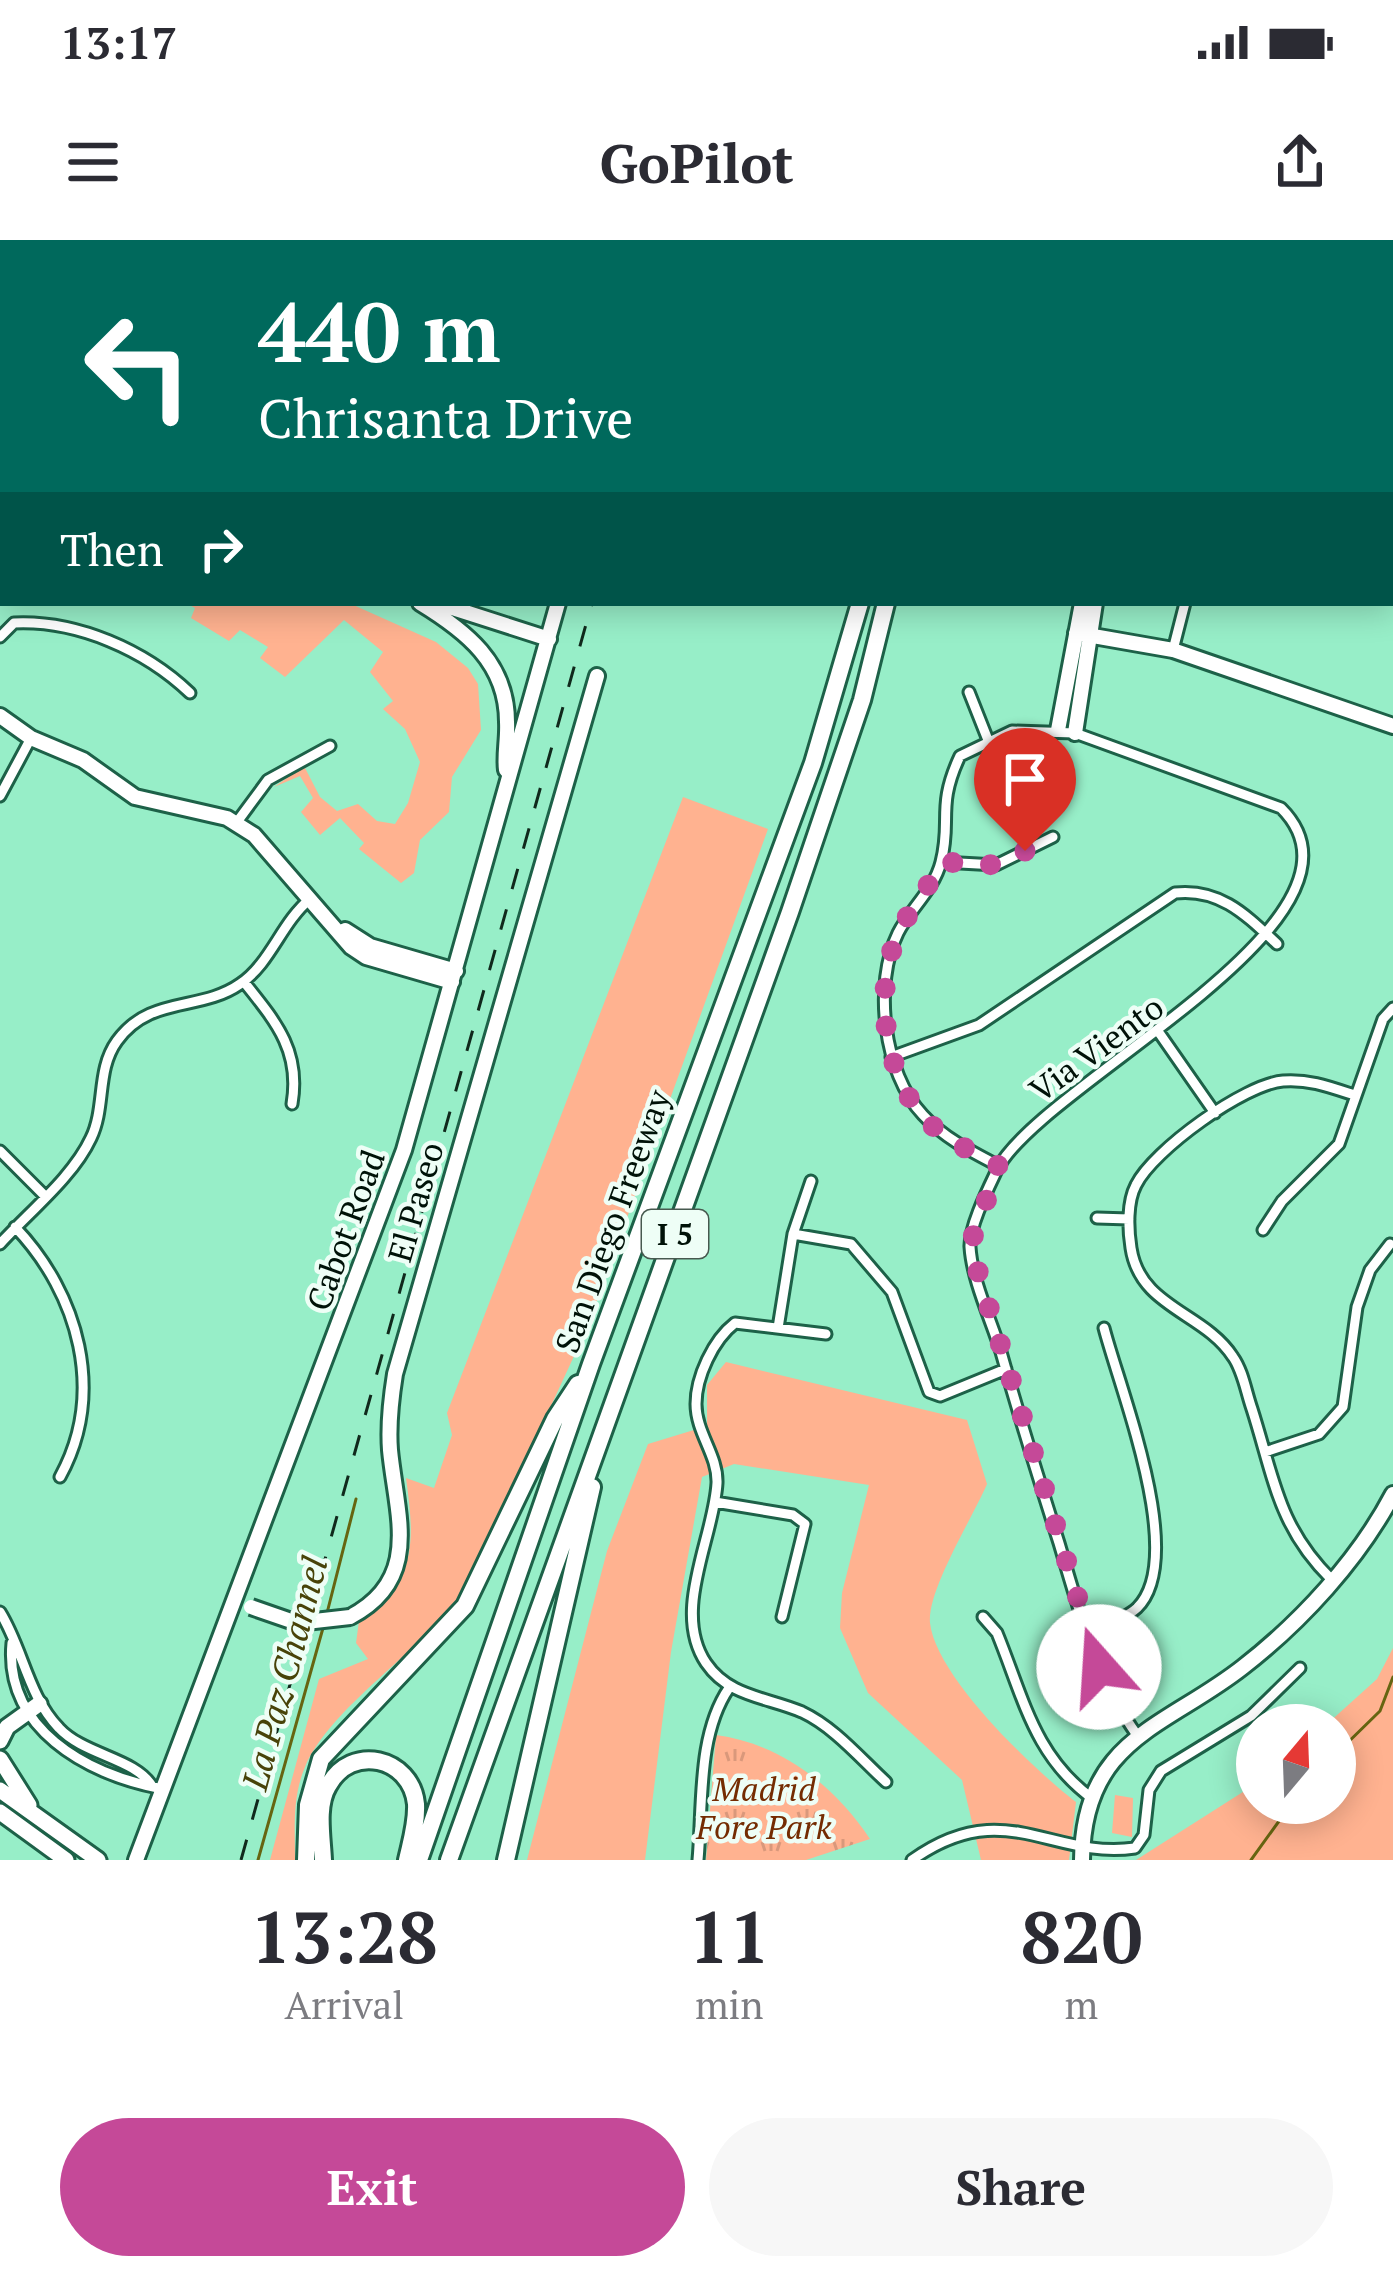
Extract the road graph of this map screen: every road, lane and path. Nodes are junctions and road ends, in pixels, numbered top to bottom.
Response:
1 (425, 606) edge
2 (446, 606) edge
3 (557, 606) edge
4 (859, 606) edge
5 (885, 606) edge
6 (1082, 606) edge
7 (1094, 606) edge
8 (1184, 606) edge
9 (1083, 634) junction
10 (0, 637) edge
11 (549, 639) junction
12 (1174, 650) junction
13 (597, 676) dead end
14 (969, 692) dead end
15 (190, 693) dead end
16 (0, 716) edge
17 (1393, 726) edge
18 (1058, 730) junction
19 (1075, 733) junction
20 (31, 738) junction
21 (988, 740) junction
22 (331, 746) dead end
23 (507, 779) junction
24 (0, 796) edge
25 (237, 822) junction
26 (1053, 837) dead end
27 (1318, 859) dead end
28 (942, 862) junction
29 (310, 899) junction
30 (1288, 932) dead end
31 (1277, 944) junction
32 (1267, 956) dead end
33 (454, 977) junction
34 (244, 982) junction
35 (1238, 982) dead end
36 (1393, 1008) edge
37 (1160, 1034) junction
38 (891, 1057) junction
39 (1354, 1095) junction
40 (292, 1104) dead end
41 (1214, 1113) junction
42 (0, 1151) edge
43 (999, 1166) junction
44 (811, 1181) dead end
45 (44, 1195) junction
46 (1097, 1218) dead end
47 (1129, 1219) junction
48 (15, 1227) junction
49 (1263, 1230) dead end
50 (793, 1234) junction
51 (0, 1244) edge
52 (1390, 1244) dead end
53 (778, 1328) junction
54 (1104, 1328) dead end
55 (826, 1334) dead end
56 (591, 1364) junction
57 (1006, 1370) junction
58 (606, 1424) junction
59 (1265, 1452) junction
60 (60, 1477) dead end
61 (1393, 1495) edge
62 (715, 1502) junction
63 (1332, 1580) junction
64 (243, 1604) junction
65 (0, 1612) edge
66 (782, 1617) dead end
67 (983, 1617) dead end
68 (1087, 1634) junction
69 (1300, 1668) dead end
70 (729, 1688) junction
71 (33, 1708) junction
72 (1137, 1736) junction
73 (0, 1741) edge
74 (0, 1760) edge
75 (886, 1782) dead end
76 (158, 1788) junction
77 (0, 1790) edge
78 (1093, 1799) junction
79 (0, 1813) edge
80 (38, 1817) junction
81 (1082, 1856) edge
82 (65, 1860) edge
83 (98, 1860) edge
84 (136, 1860) edge
85 (306, 1860) edge
86 (323, 1860) edge
87 (407, 1860) edge
88 (419, 1860) edge
89 (449, 1860) edge
90 (506, 1860) edge
91 (698, 1860) edge
92 (913, 1860) edge

1 - 23 street
2 - 11 street
3 - 11 street, Cabot Road
4 - 56 highway, San Diego Freeway / I 5
5 - 58 highway, San Diego Freeway / I 5
6 - 9 street
7 - 9 street
8 - 12 street
9 - 12 street
9 - 18 street
9 - 19 street
10 - 15 street
11 - 23 street, Cabot Road
12 - 17 street
13 - 64 street, El Paseo, bridge
14 - 21 street
16 - 20 street
18 - 19 street
18 - 21 street
19 - 27 street
20 - 24 street
20 - 25 street
21 - 28 street
22 - 25 street
23 - 33 street, Cabot Road
25 - 29 street
26 - 28 street
28 - 38 street
29 - 33 street
29 - 34 street
30 - 31 street
31 - 32 street
31 - 38 street
33 - 64 street, Cabot Road
34 - 40 street
34 - 45 street
35 - 37 street, Via Viento
36 - 39 street
37 - 41 street
37 - 43 street, Via Viento
38 - 43 street
39 - 41 street
39 - 49 street
41 - 47 street
42 - 45 street
43 - 57 street, Via Viento
44 - 50 street
45 - 48 street
46 - 47 street
47 - 59 street
48 - 51 street
48 - 60 street
50 - 53 street
50 - 57 street
52 - 59 street
53 - 55 street
53 - 62 street
54 - 68 street
56 - 85 highway
56 - 88 highway, San Diego Freeway / I 5
57 - 68 street, Via Viento
58 - 89 highway, San Diego Freeway / I 5
58 - 90 highway
59 - 63 street
61 - 63 street
62 - 66 street
62 - 70 street
63 - 72 street
64 - 76 street, Cabot Road
65 - 71 street
67 - 78 street
68 - 72 street, Via Viento
69 - 81 street
70 - 75 street
70 - 91 street
71 - 73 main road
71 - 76 street
72 - 78 street
74 - 80 main road
76 - 84 street, Cabot Road
77 - 80 main road
78 - 81 street
79 - 82 main road
80 - 83 main road
81 - 92 street
86 - 87 highway

